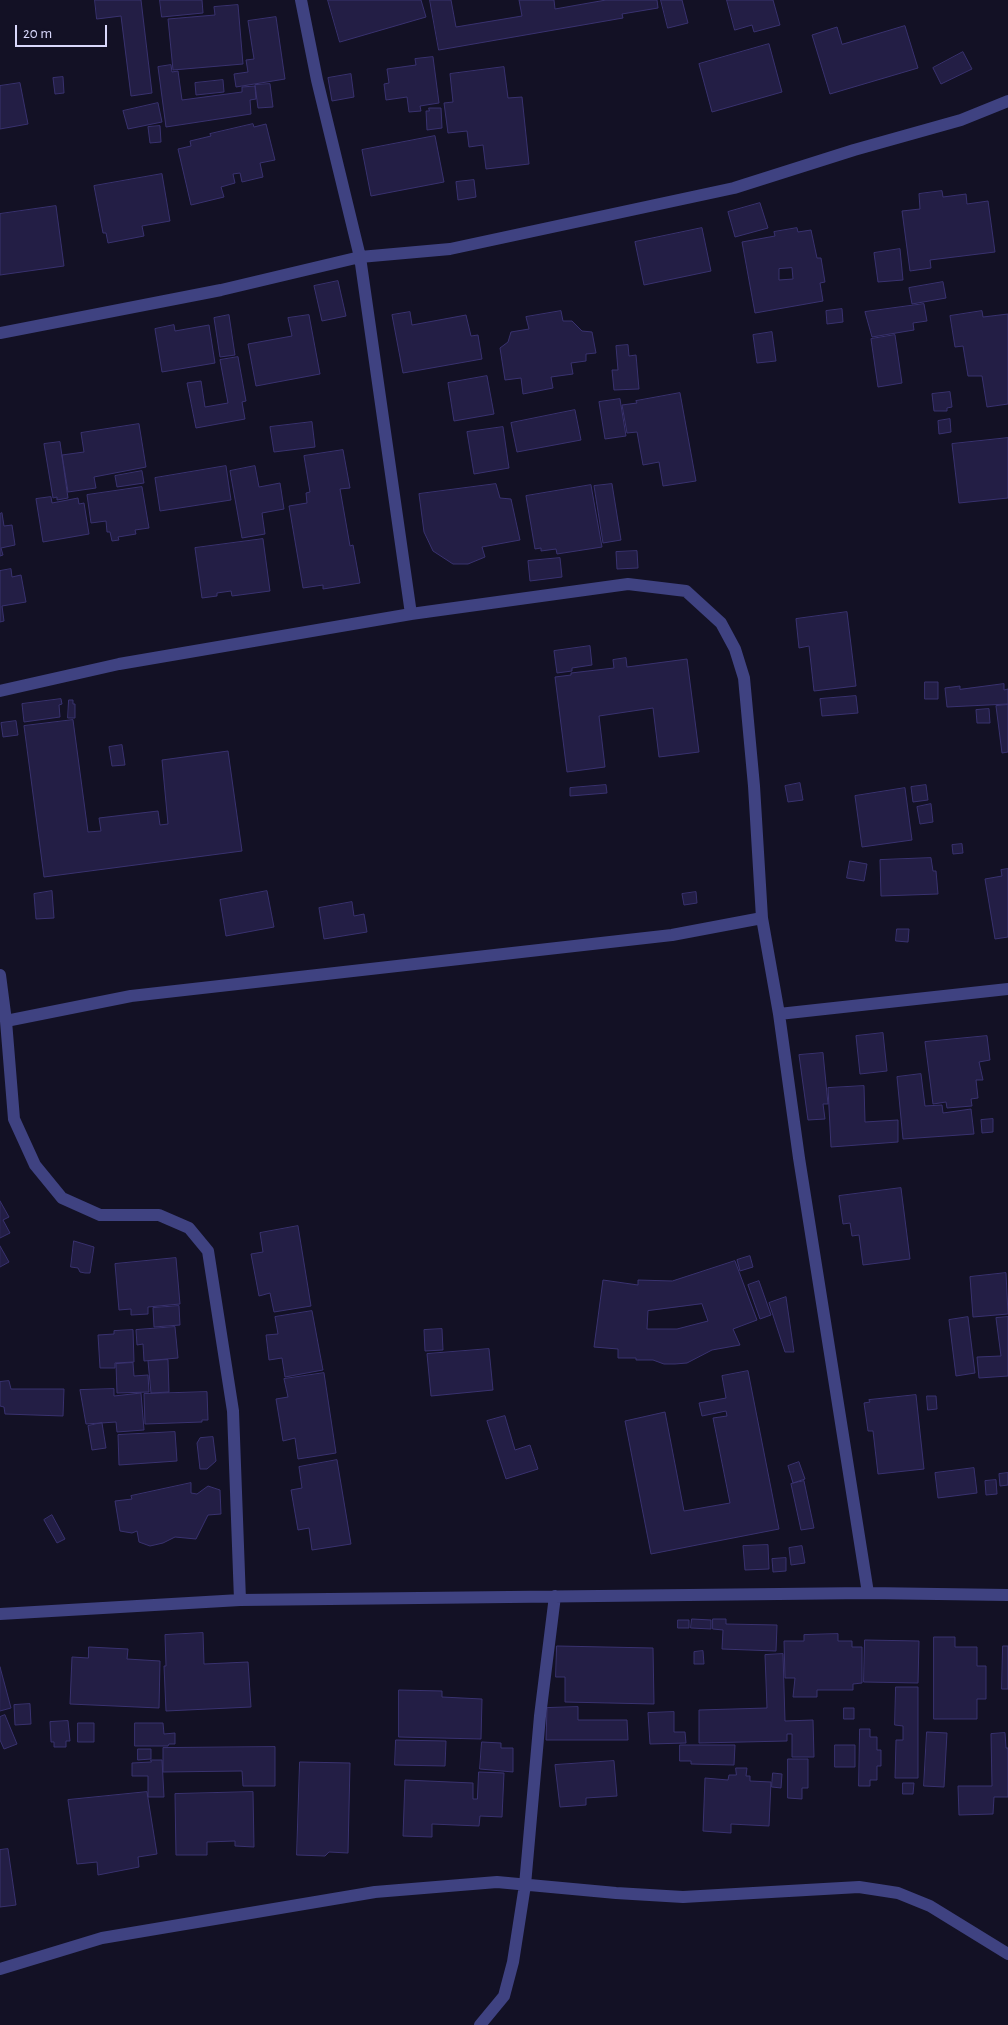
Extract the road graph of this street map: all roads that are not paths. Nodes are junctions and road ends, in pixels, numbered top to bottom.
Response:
1 (301, 0) edge
2 (1008, 101) edge
3 (360, 257) junction
4 (0, 333) edge
5 (411, 614) junction
6 (0, 691) edge
7 (762, 918) junction
8 (0, 975) edge
9 (1008, 989) edge
10 (779, 1014) junction
11 (6, 1021) junction
12 (868, 1593) junction
13 (1008, 1595) edge
14 (555, 1596) junction
15 (240, 1600) junction
16 (0, 1614) edge
17 (525, 1885) junction
18 (1008, 1954) edge
19 (0, 1969) edge
20 (480, 2025) edge

1 - 3 street
2 - 3 street
3 - 4 street
3 - 5 street
5 - 6 street
5 - 7 street
7 - 10 street
7 - 11 street
8 - 11 street
9 - 10 street
10 - 12 street
11 - 15 street
12 - 13 street
12 - 14 street
14 - 15 street
14 - 17 street
15 - 16 street
17 - 18 street
17 - 19 street
17 - 20 street

